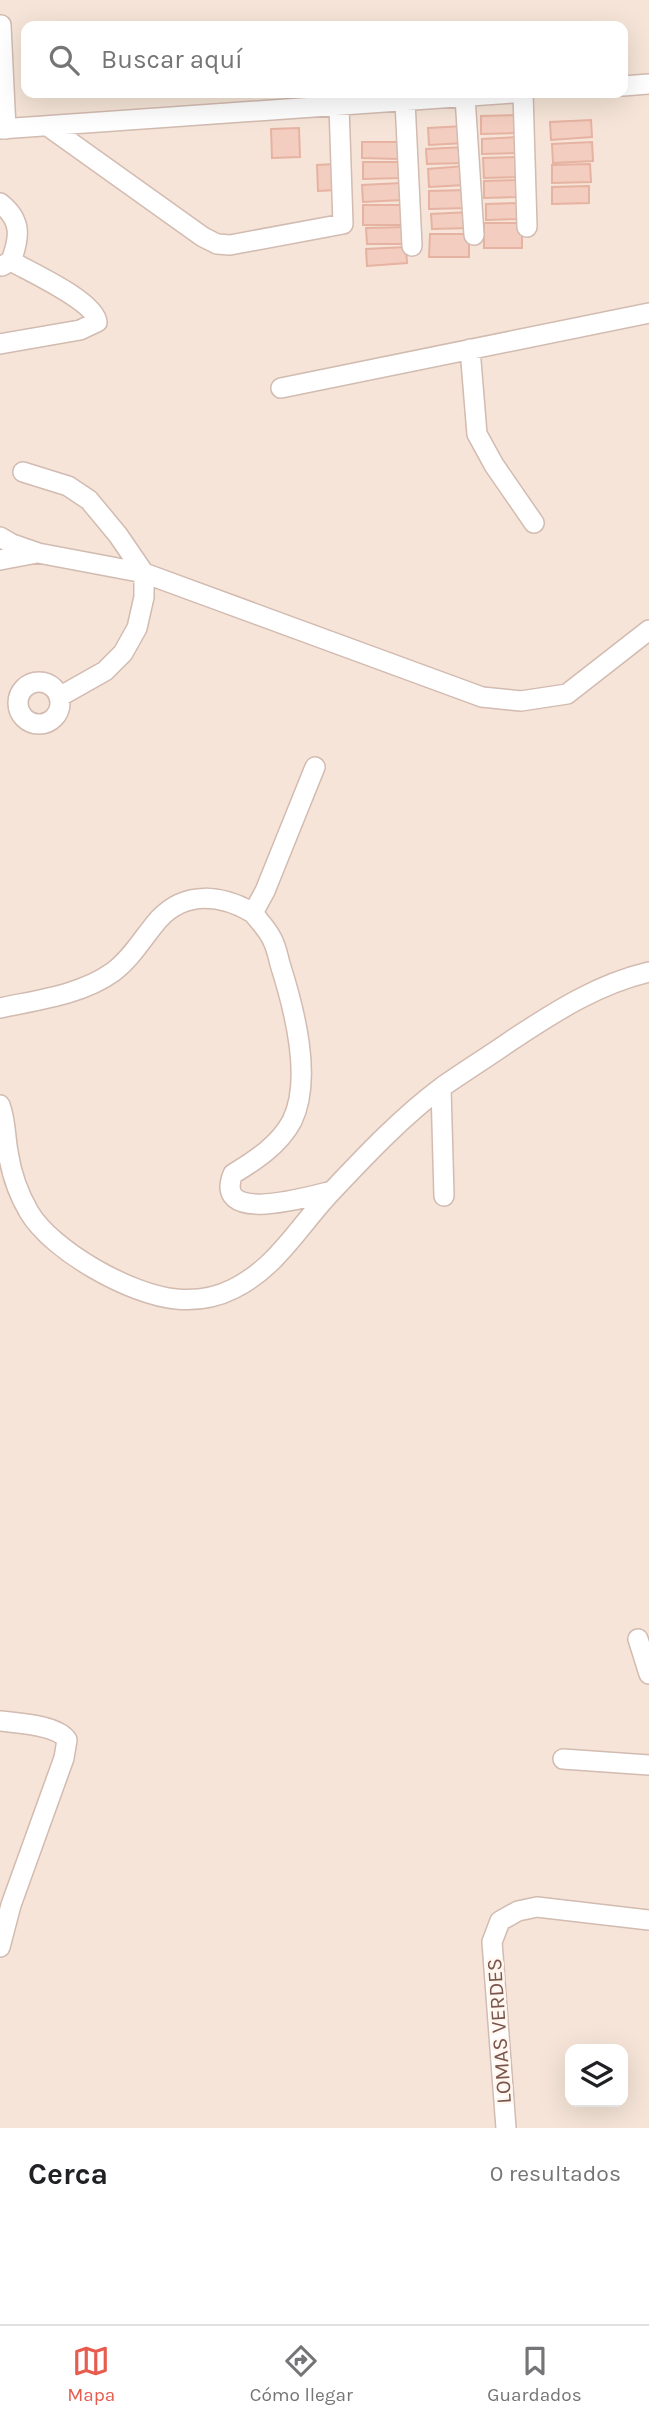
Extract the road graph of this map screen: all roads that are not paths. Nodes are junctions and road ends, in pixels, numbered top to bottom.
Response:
1 (1, 25) edge
2 (649, 85) edge
3 (628, 86) edge
4 (450, 98) edge
5 (465, 98) edge
6 (523, 98) edge
7 (405, 101) junction
8 (339, 106) junction
9 (48, 127) junction
10 (3, 129) edge
11 (0, 203) edge
12 (527, 227) dead end
13 (474, 234) dead end
14 (412, 246) dead end
15 (6, 264) edge
16 (649, 313) edge
17 (0, 344) edge
18 (470, 349) junction
19 (281, 388) dead end
20 (23, 472) dead end
21 (534, 523) dead end
22 (0, 537) edge
23 (38, 553) junction
24 (0, 560) edge
25 (144, 573) junction
26 (649, 630) edge
27 (60, 697) dead end
28 (315, 767) dead end
29 (253, 913) junction
30 (649, 972) edge
31 (0, 1007) edge
32 (441, 1088) junction
33 (0, 1105) edge
34 (332, 1191) junction
35 (444, 1196) dead end
36 (638, 1639) dead end
37 (649, 1674) edge
38 (0, 1721) edge
39 (563, 1759) dead end
40 (649, 1765) edge
41 (649, 1920) edge
42 (0, 1947) edge
43 (506, 2128) edge

1 - 10 street
2 - 3 street
4 - 7 street
5 - 13 street
6 - 12 street
7 - 8 street
7 - 14 street
8 - 9 street
8 - 9 street
9 - 10 street
11 - 15 street
15 - 17 street
16 - 18 street
18 - 19 street
18 - 21 street
20 - 25 street
22 - 23 street
23 - 24 street
23 - 25 street
25 - 26 street
25 - 27 street
28 - 29 street
29 - 31 street
29 - 34 street
30 - 32 street
32 - 34 street
32 - 35 street
33 - 34 street
36 - 37 street
38 - 42 street
39 - 40 street
41 - 43 street, LOMAS VERDES

